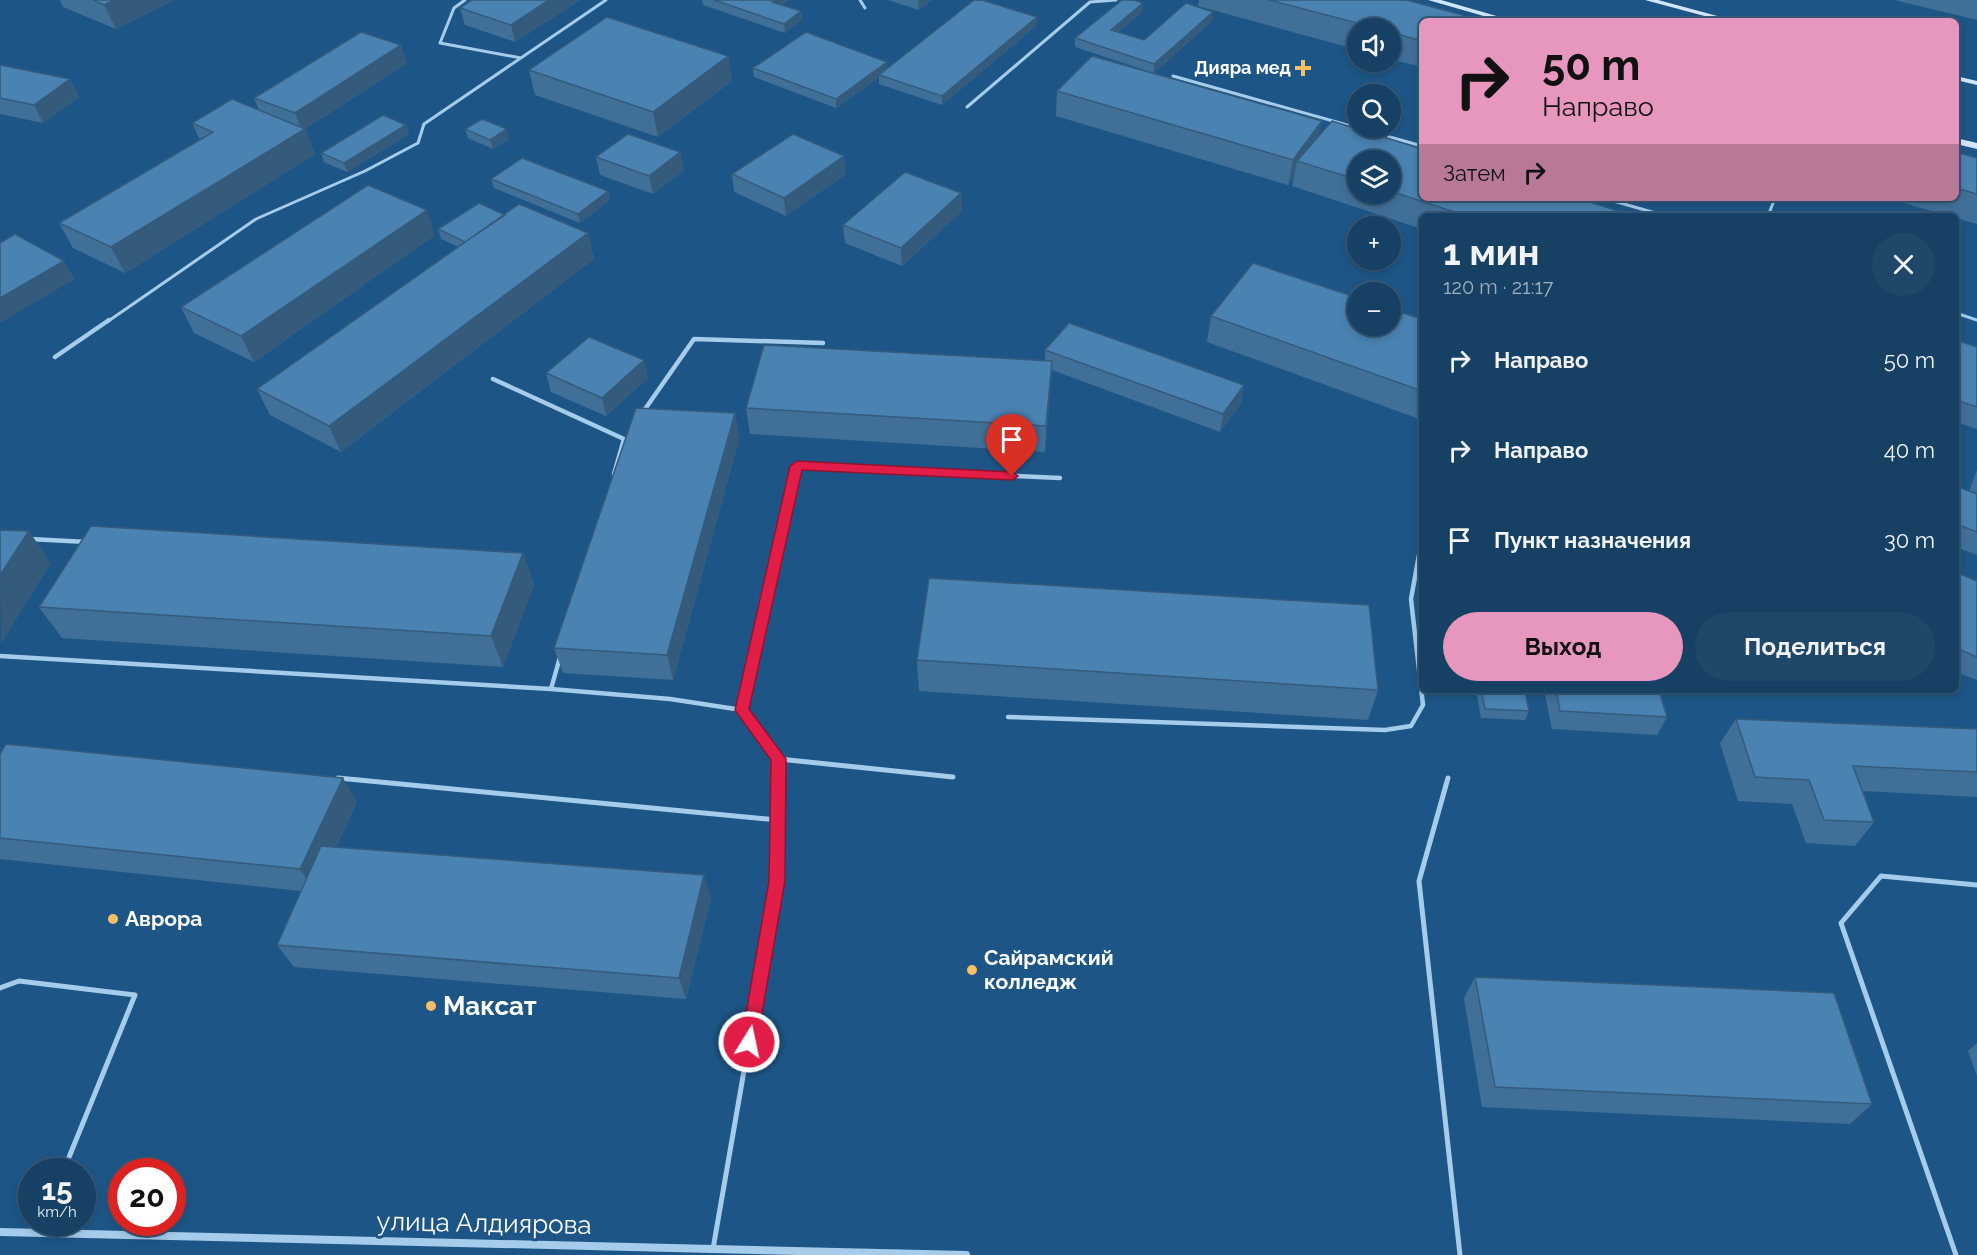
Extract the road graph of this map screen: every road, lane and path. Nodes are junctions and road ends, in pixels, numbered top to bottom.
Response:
1 (465, 0) edge
2 (606, 0) edge
3 (860, 0) edge
4 (1116, 0) edge
5 (1431, 0) edge
6 (1649, 0) edge
7 (865, 8) dead end
8 (1499, 18) edge
9 (1720, 18) edge
10 (521, 58) junction
11 (1173, 75) dead end
12 (1959, 79) edge
13 (1977, 83) edge
14 (967, 107) dead end
15 (1959, 142) edge
16 (1419, 146) edge
17 (1977, 146) edge
18 (1614, 201) edge
19 (1656, 213) edge
20 (1959, 314) edge
21 (1977, 320) edge
22 (823, 343) dead end
23 (55, 357) dead end
24 (493, 379) dead end
25 (637, 421) edge
26 (630, 430) edge
27 (624, 439) junction
28 (1060, 478) dead end
29 (611, 485) edge
30 (23, 538) edge
31 (90, 543) edge
32 (1419, 555) edge
33 (561, 655) edge
34 (0, 656) edge
35 (1419, 669) edge
36 (551, 689) junction
37 (1422, 693) edge
38 (742, 710) junction
39 (1008, 717) dead end
40 (779, 759) junction
41 (325, 777) edge
42 (953, 777) dead end
43 (1448, 777) dead end
44 (777, 820) junction
45 (1977, 885) edge
46 (0, 988) edge
47 (69, 1158) edge
48 (0, 1233) edge
49 (18, 1233) edge
50 (96, 1234) edge
51 (713, 1249) junction
52 (966, 1255) edge
53 (1460, 1255) edge
54 (1956, 1255) edge

1 - 10 lane
2 - 10 lane
3 - 7 lane
4 - 14 lane
5 - 8 main road
6 - 9 main road
10 - 23 lane
11 - 16 lane
12 - 13 main road
15 - 17 main road
18 - 19 lane
20 - 21 lane
22 - 25 lane
24 - 27 lane
26 - 27 lane
27 - 29 lane
28 - 38 lane
30 - 31 lane
32 - 35 lane
33 - 36 lane
34 - 36 lane
36 - 38 lane
37 - 39 lane
38 - 40 lane
40 - 42 lane
40 - 44 lane
41 - 44 lane
43 - 53 lane
44 - 51 lane
45 - 54 lane
46 - 47 lane
48 - 49 street, улица Алдиярова
50 - 51 street, улица Алдиярова
51 - 52 street, улица Алдиярова

